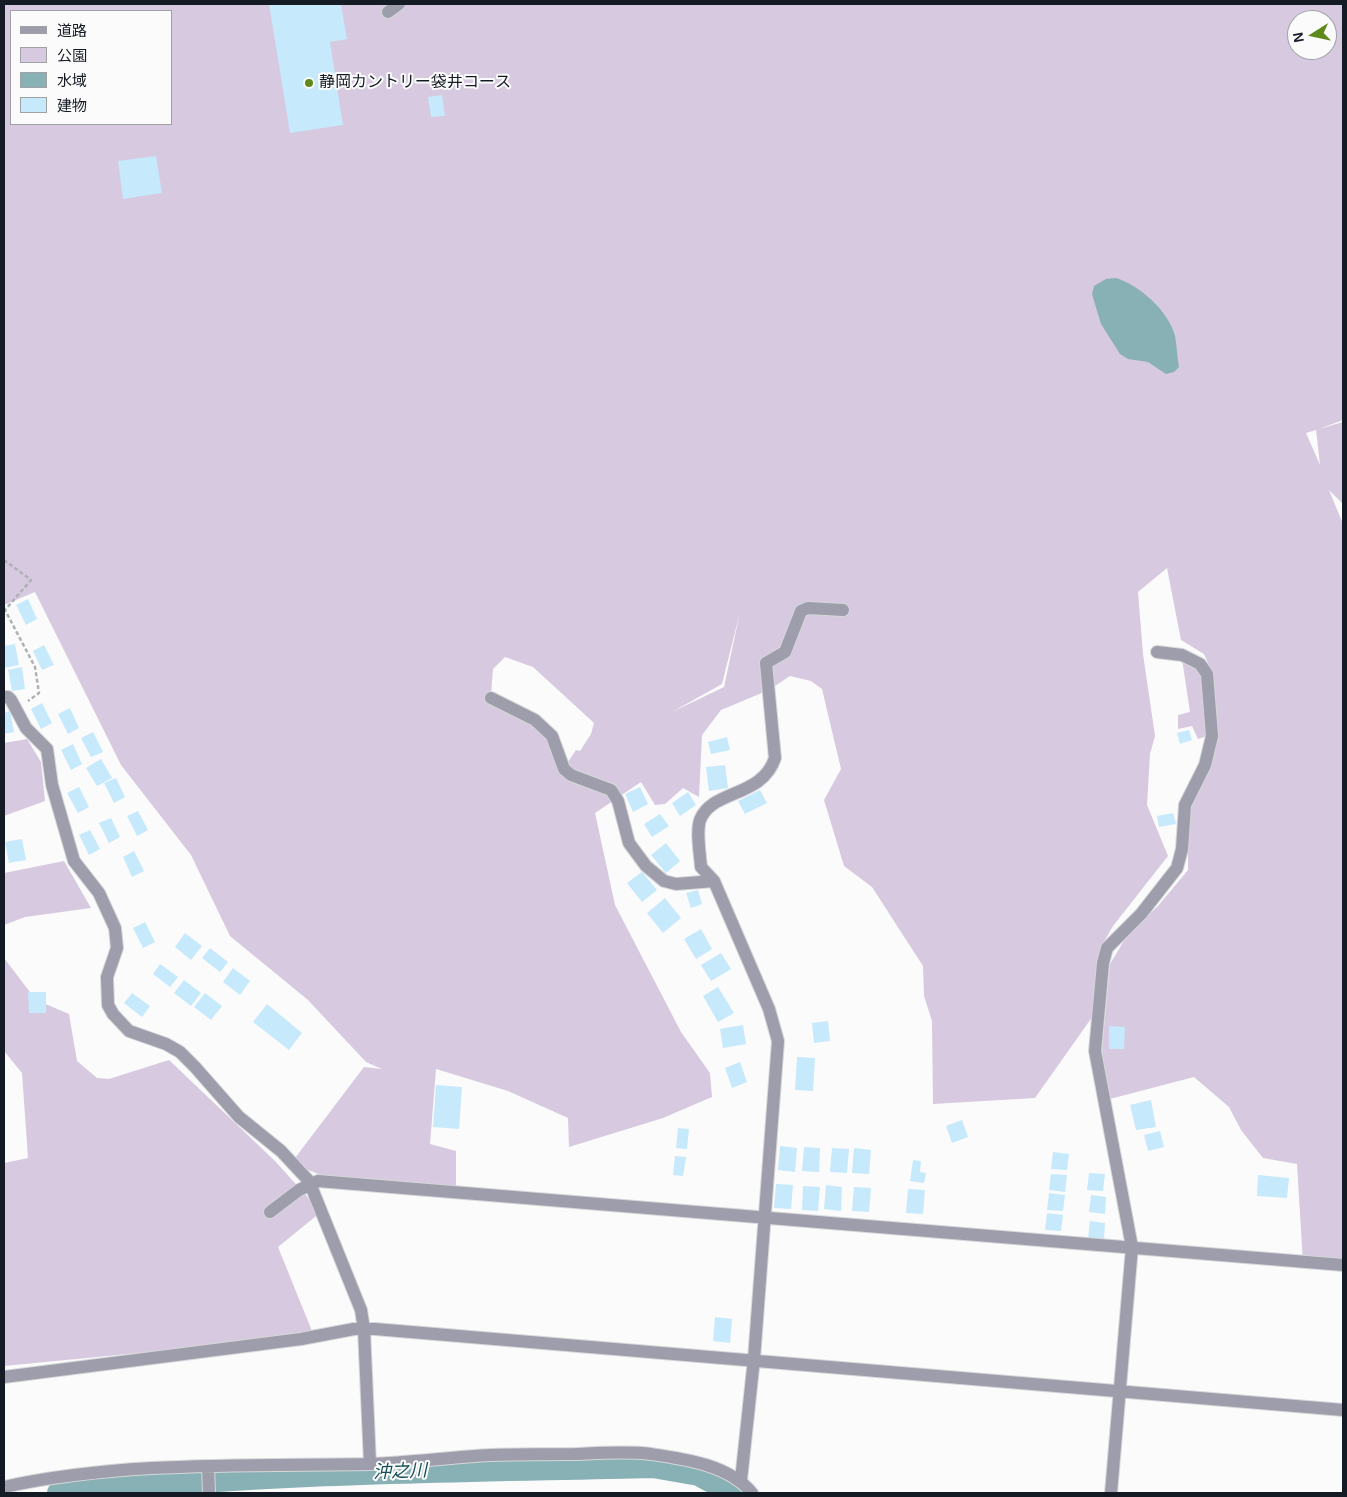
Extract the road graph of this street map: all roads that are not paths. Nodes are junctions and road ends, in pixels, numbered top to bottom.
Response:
1 (399, 4) edge
2 (388, 12) dead end
3 (843, 610) dead end
4 (1157, 652) dead end
5 (4, 697) edge
6 (491, 698) dead end
7 (714, 881) junction
8 (310, 1184) junction
9 (270, 1212) dead end
10 (765, 1216) junction
11 (1132, 1247) junction
12 (1343, 1265) edge
13 (364, 1329) junction
14 (754, 1359) junction
15 (4, 1377) edge
16 (1121, 1392) junction
17 (1343, 1410) edge
18 (370, 1464) junction
19 (208, 1467) junction
20 (741, 1480) junction
21 (4, 1488) edge
22 (209, 1493) edge
23 (752, 1493) edge
24 (1111, 1493) edge

1 - 2 street
3 - 7 street
4 - 11 street
5 - 8 street
6 - 7 street
7 - 10 street
8 - 9 street
8 - 10 street
8 - 13 street
10 - 11 street
10 - 14 street
11 - 12 street
11 - 16 street
13 - 14 street
13 - 15 street
13 - 18 street
14 - 16 street
14 - 20 street
16 - 17 street
16 - 24 street
18 - 19 street
18 - 20 street
19 - 21 street
19 - 22 street
20 - 23 street

